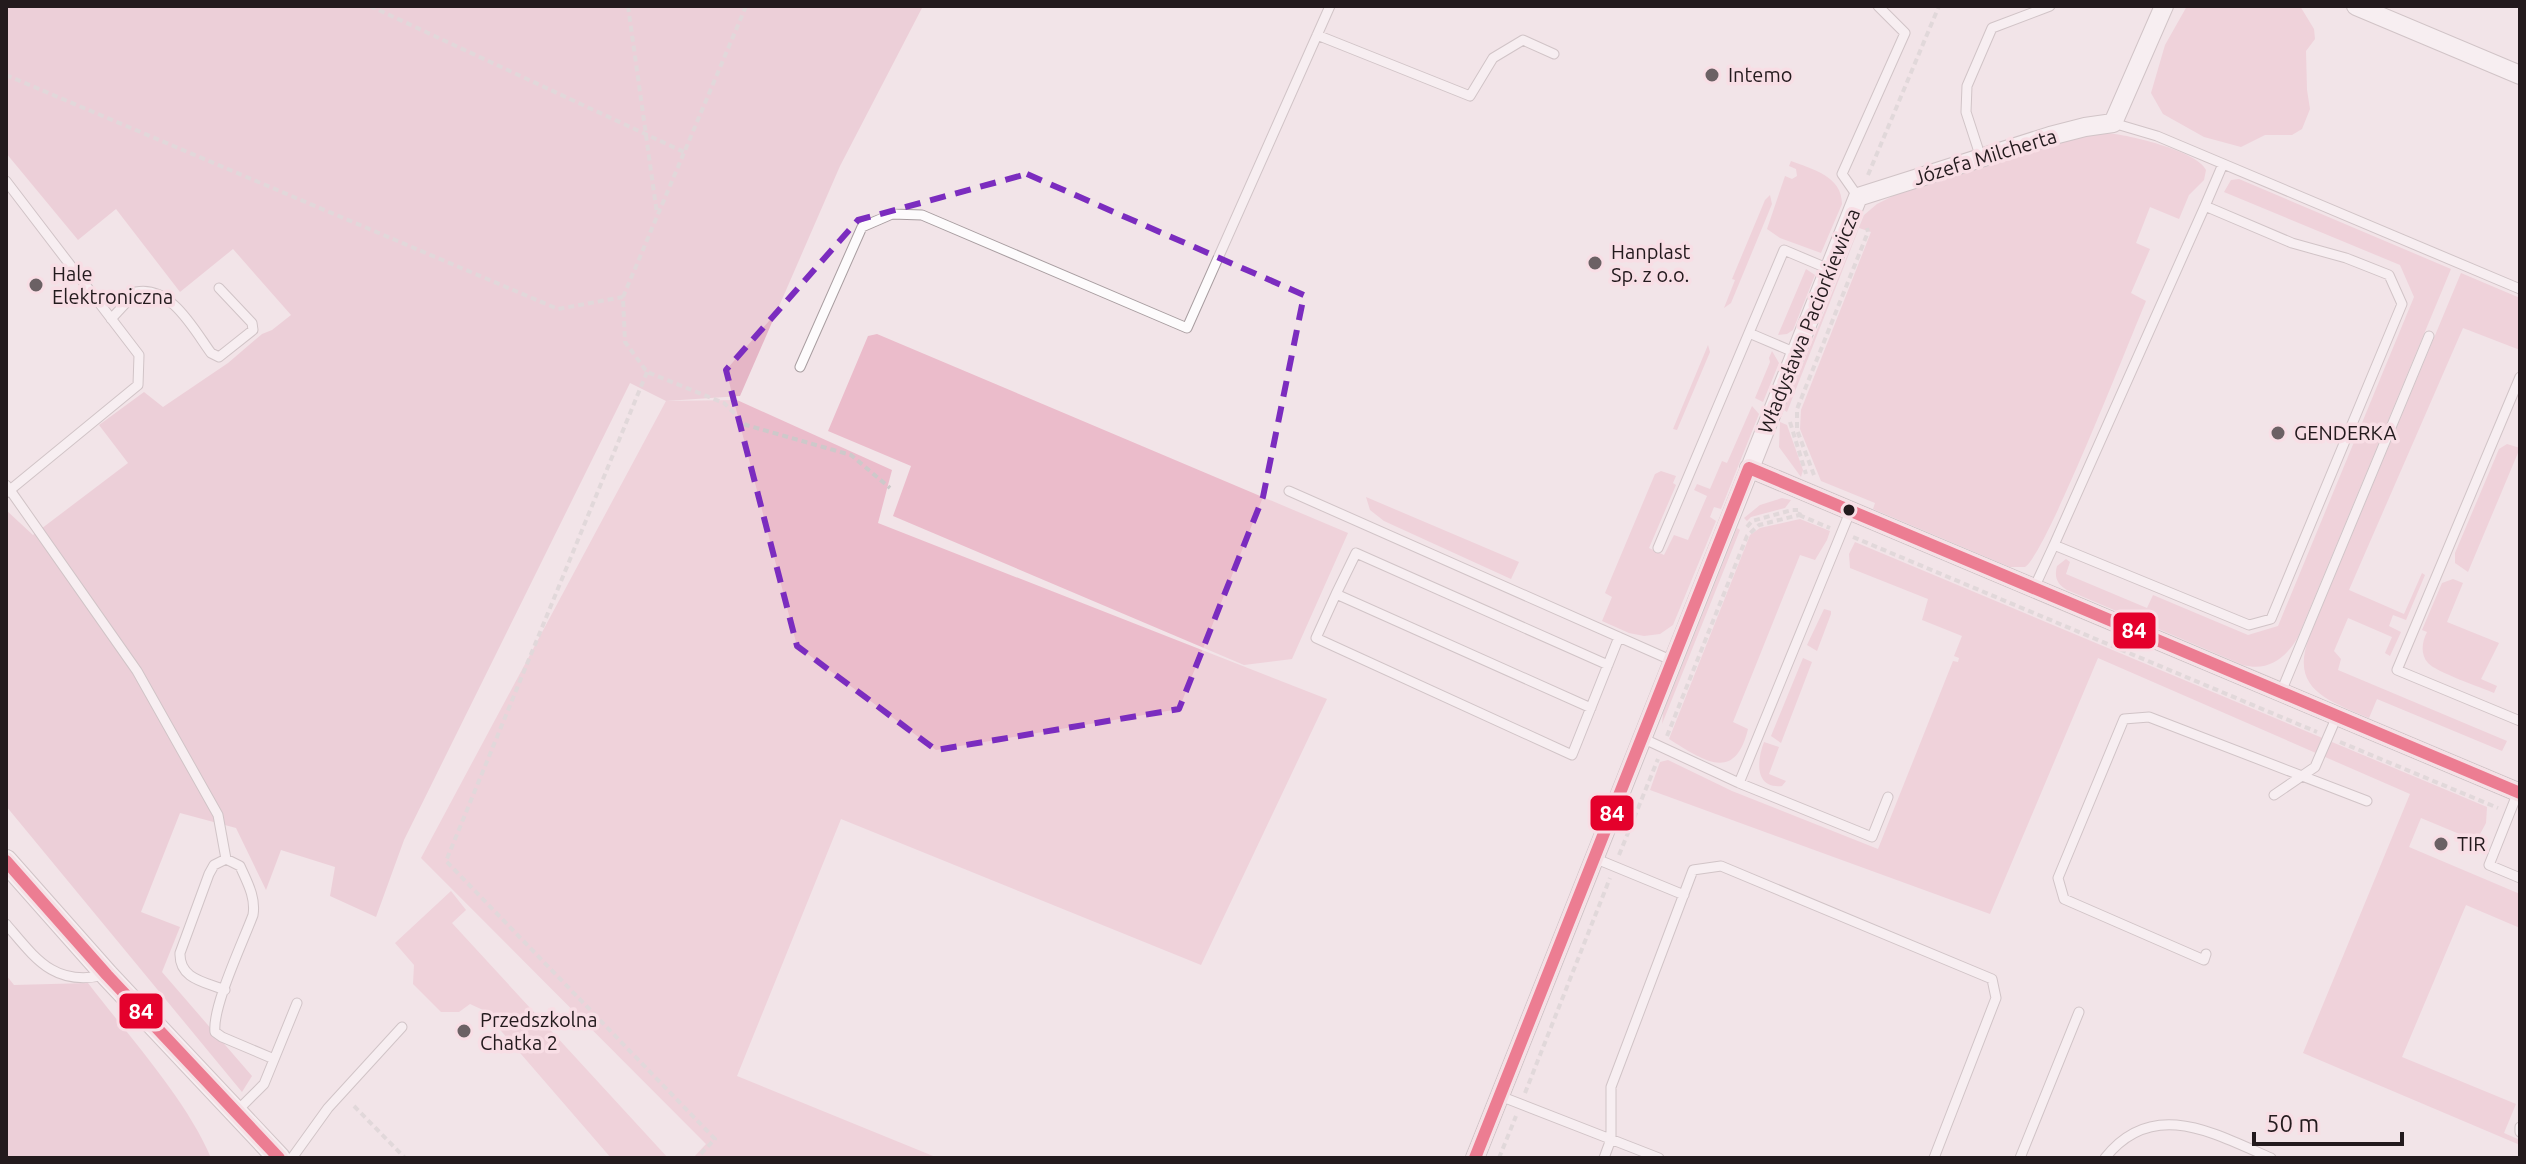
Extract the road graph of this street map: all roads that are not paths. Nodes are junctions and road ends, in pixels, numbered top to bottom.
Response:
1 (1330, 6) edge
2 (1878, 6) edge
3 (2050, 6) edge
4 (2164, 6) edge
5 (2369, 8) edge
6 (1317, 35) junction
7 (1554, 54) dead end
8 (2520, 75) edge
9 (2113, 123) junction
10 (1981, 158) junction
11 (2223, 164) junction
12 (6, 181) edge
13 (1858, 197) junction
14 (2205, 206) junction
15 (1829, 269) junction
16 (219, 288) dead end
17 (2520, 289) edge
18 (111, 319) junction
19 (1749, 333) junction
20 (2429, 336) dead end
21 (1796, 353) junction
22 (800, 367) dead end
23 (2520, 377) edge
24 (1749, 468) junction
25 (7, 489) edge
26 (1289, 491) dead end
27 (1850, 512) junction
28 (2054, 545) junction
29 (1658, 548) dead end
30 (2034, 588) junction
31 (1336, 594) junction
32 (1619, 637) junction
33 (1673, 661) junction
34 (1608, 665) junction
35 (2281, 692) junction
36 (1591, 708) junction
37 (2337, 716) junction
38 (2520, 721) edge
39 (1642, 738) junction
40 (2299, 776) junction
41 (1739, 783) junction
42 (2519, 792) edge
43 (2274, 795) dead end
44 (1888, 797) dead end
45 (2367, 801) dead end
46 (1594, 858) junction
47 (226, 859) junction
48 (6, 861) edge
49 (2520, 878) edge
50 (1684, 895) junction
51 (6, 924) edge
52 (2206, 954) dead end
53 (107, 975) junction
54 (225, 990) junction
55 (297, 1003) dead end
56 (2079, 1012) dead end
57 (402, 1027) dead end
58 (274, 1059) junction
59 (1500, 1096) junction
60 (236, 1112) junction
61 (1611, 1139) junction
62 (279, 1158) edge
63 (292, 1158) edge
64 (1475, 1158) edge
65 (1604, 1158) edge
66 (1659, 1158) edge
67 (1934, 1158) edge
68 (2020, 1158) edge
69 (2105, 1158) edge
70 (2271, 1158) edge

1 - 6 lane
2 - 13 lane
3 - 10 lane
4 - 9 street
5 - 8 street
6 - 7 lane
6 - 22 lane
9 - 10 street, Józefa Milcherta
9 - 11 lane
10 - 13 street, Józefa Milcherta
11 - 14 lane
11 - 17 lane
12 - 18 lane
13 - 15 street, Władysława Paciorkiewicza
14 - 28 lane
14 - 28 lane
15 - 19 lane
15 - 21 street, Władysława Paciorkiewicza
16 - 18 lane
18 - 25 lane
19 - 21 lane
19 - 29 lane
20 - 35 lane
21 - 24 street, Władysława Paciorkiewicza
23 - 38 lane
24 - 27 street
24 - 33 street, Władysława Paciorkiewicza
25 - 47 lane
26 - 32 lane
27 - 30 street
27 - 41 lane
28 - 30 lane
30 - 35 street
31 - 34 lane
31 - 36 lane
31 - 36 lane
32 - 33 lane
32 - 34 lane
33 - 39 street, Władysława Paciorkiewicza
34 - 36 lane
35 - 37 street
37 - 40 lane
37 - 42 street
39 - 41 lane
39 - 46 street, Władysława Paciorkiewicza
40 - 43 lane
40 - 45 lane
40 - 52 lane
41 - 44 lane
42 - 49 lane
46 - 50 lane
46 - 59 street, Władysława Paciorkiewicza
47 - 54 lane
47 - 54 lane
48 - 53 street
50 - 61 lane
50 - 67 lane
51 - 53 lane
53 - 60 street
54 - 58 lane
55 - 58 lane
56 - 68 lane
57 - 63 lane
58 - 60 lane
59 - 61 lane
59 - 64 street, Władysława Paciorkiewicza
60 - 62 street
61 - 65 lane
61 - 66 lane
69 - 70 lane

